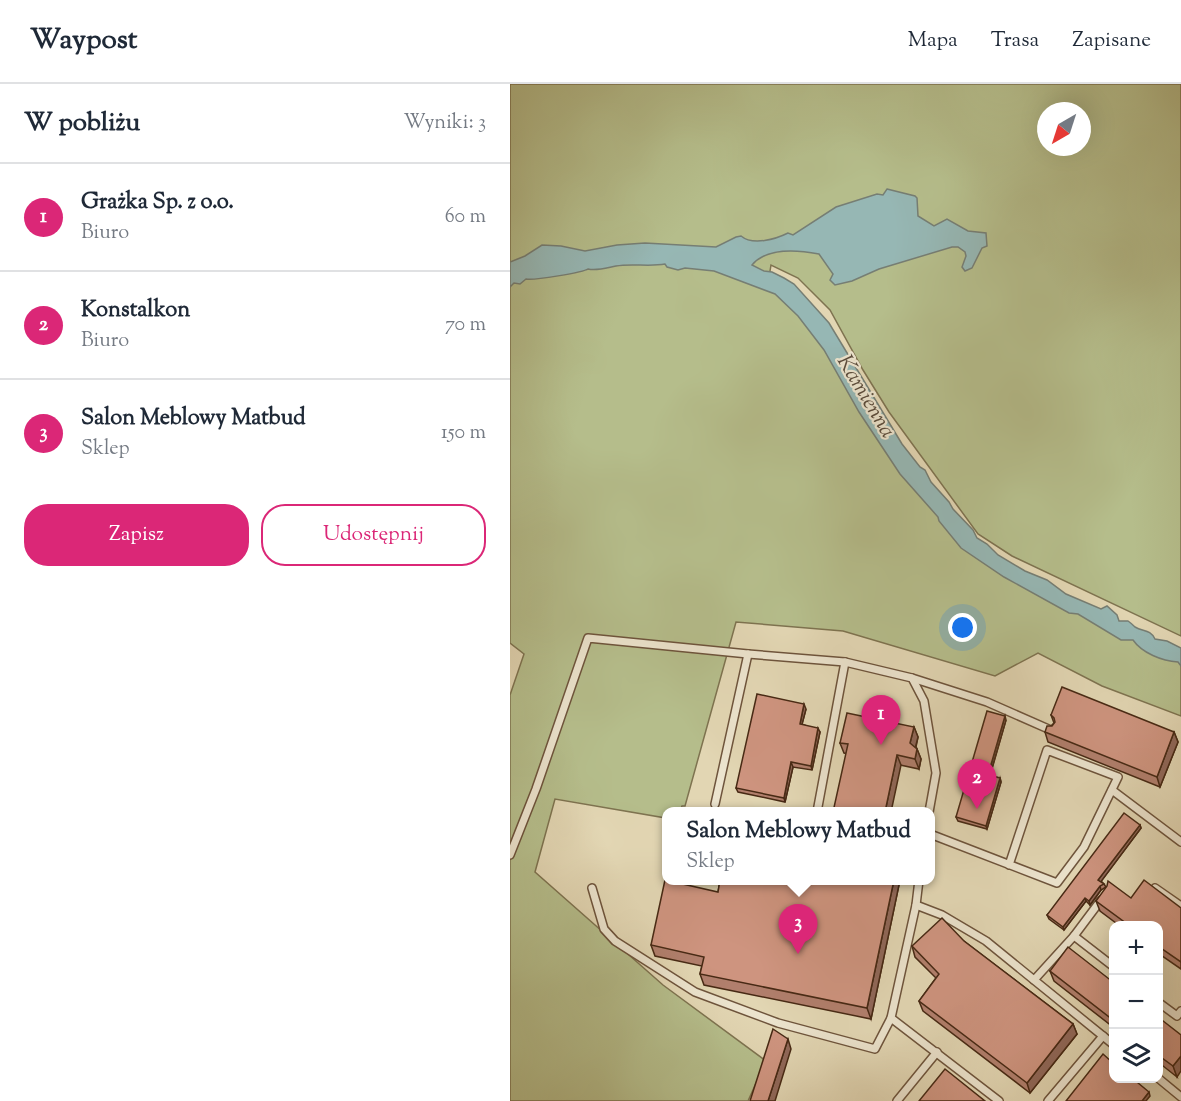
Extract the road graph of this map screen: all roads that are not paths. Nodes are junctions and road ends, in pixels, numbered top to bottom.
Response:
1 (748, 654) junction
2 (845, 662) junction
3 (912, 678) junction
4 (1053, 731) edge
5 (1112, 790) junction
6 (715, 804) dead end
7 (818, 807) edge
8 (931, 807) edge
9 (935, 836) edge
10 (1181, 842) edge
11 (510, 855) edge
12 (1009, 865) junction
13 (918, 885) edge
14 (592, 888) dead end
15 (1155, 888) edge
16 (1106, 893) edge
17 (916, 905) junction
18 (1181, 906) edge
19 (1074, 936) junction
20 (1109, 964) edge
21 (1034, 980) junction
22 (1163, 1006) edge
23 (1181, 1011) edge
24 (891, 1018) junction
25 (1103, 1036) junction
26 (1109, 1041) edge
27 (937, 1052) junction
28 (1163, 1082) edge
29 (1181, 1096) edge
30 (897, 1101) edge
31 (999, 1101) edge
32 (1048, 1101) edge

1 - 2 lane
1 - 6 lane
1 - 11 lane
2 - 3 lane
2 - 7 lane
3 - 4 lane
3 - 8 lane
5 - 10 lane
5 - 12 lane
5 - 12 lane
9 - 12 lane
13 - 17 lane
14 - 24 lane
15 - 18 lane
16 - 19 lane
17 - 21 lane
17 - 24 lane
19 - 20 lane
19 - 21 lane
21 - 25 lane
22 - 23 lane
24 - 27 lane
25 - 26 lane
25 - 32 lane
27 - 30 lane
27 - 31 lane
28 - 29 lane

